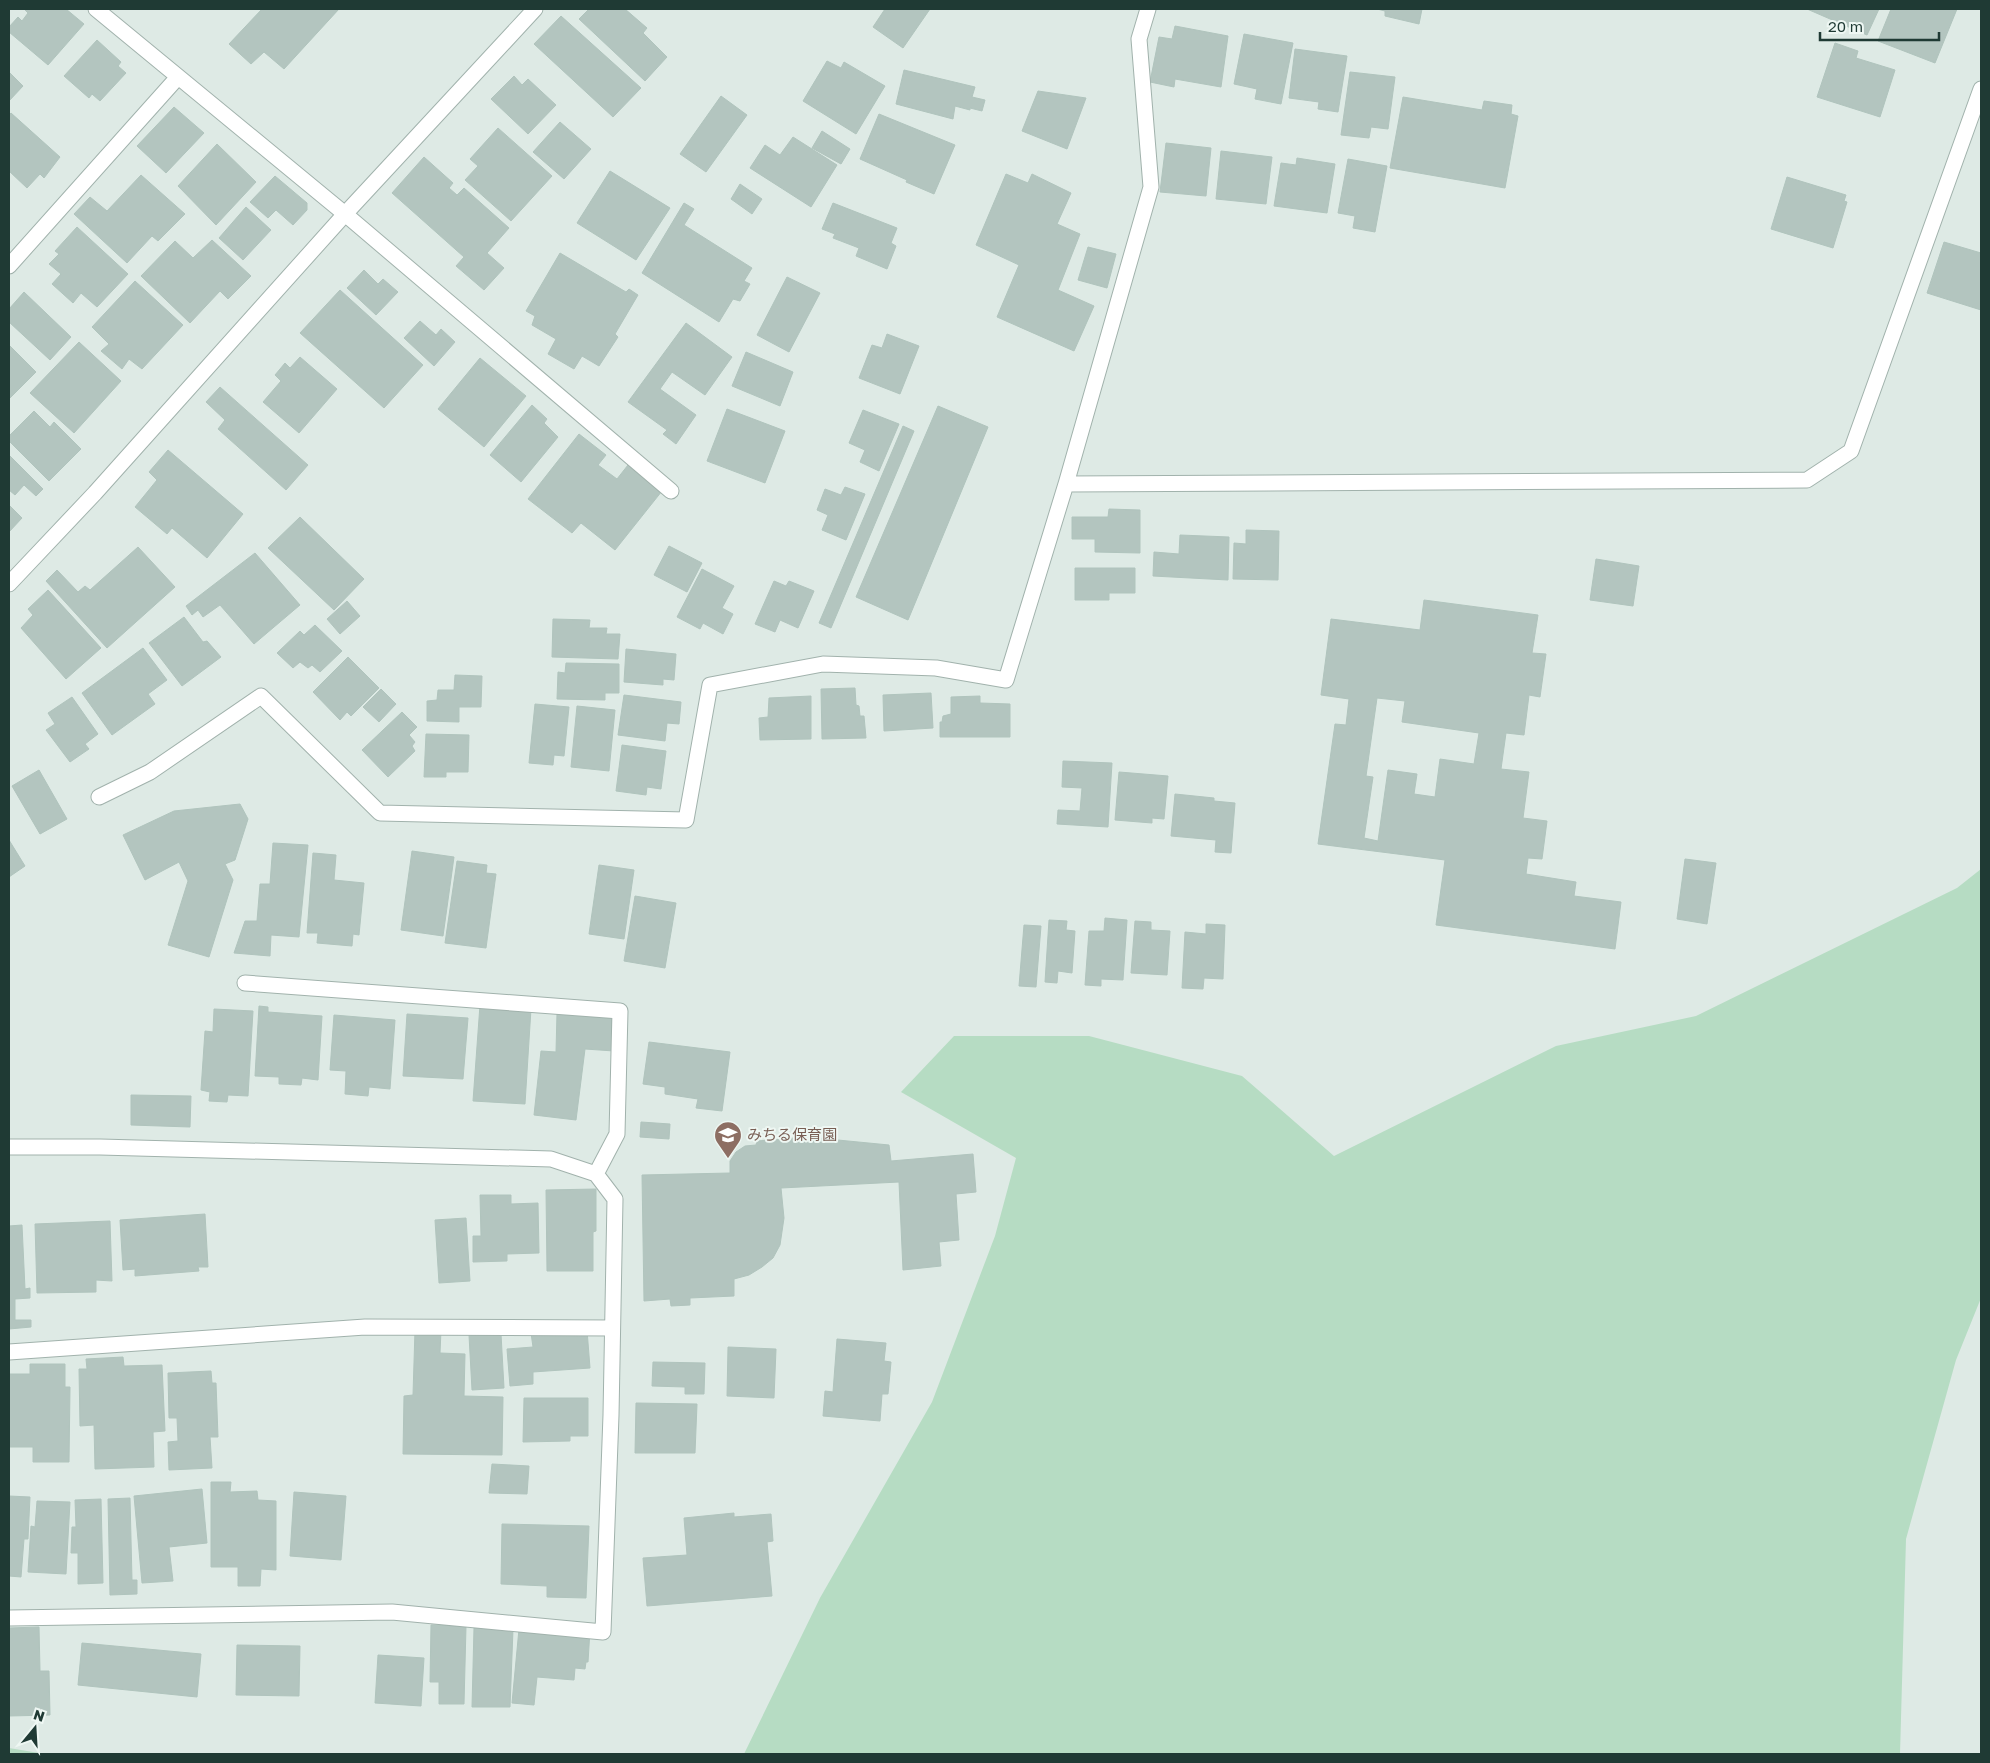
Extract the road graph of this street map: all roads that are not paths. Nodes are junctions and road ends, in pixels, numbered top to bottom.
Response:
1 (96, 9) edge
2 (535, 9) edge
3 (1148, 9) edge
4 (178, 77) junction
5 (1981, 89) edge
6 (345, 214) junction
7 (9, 266) edge
8 (1066, 484) junction
9 (671, 492) dead end
10 (9, 584) edge
11 (99, 797) dead end
12 (245, 984) dead end
13 (9, 1147) edge
14 (596, 1174) junction
15 (612, 1328) junction
16 (9, 1352) edge
17 (9, 1618) edge

1 - 4 street
2 - 6 street
3 - 8 street
4 - 6 street
4 - 7 street
5 - 8 street
6 - 9 street
6 - 10 street
8 - 11 street
12 - 14 street
13 - 14 street
14 - 15 street
15 - 16 street
15 - 17 street

